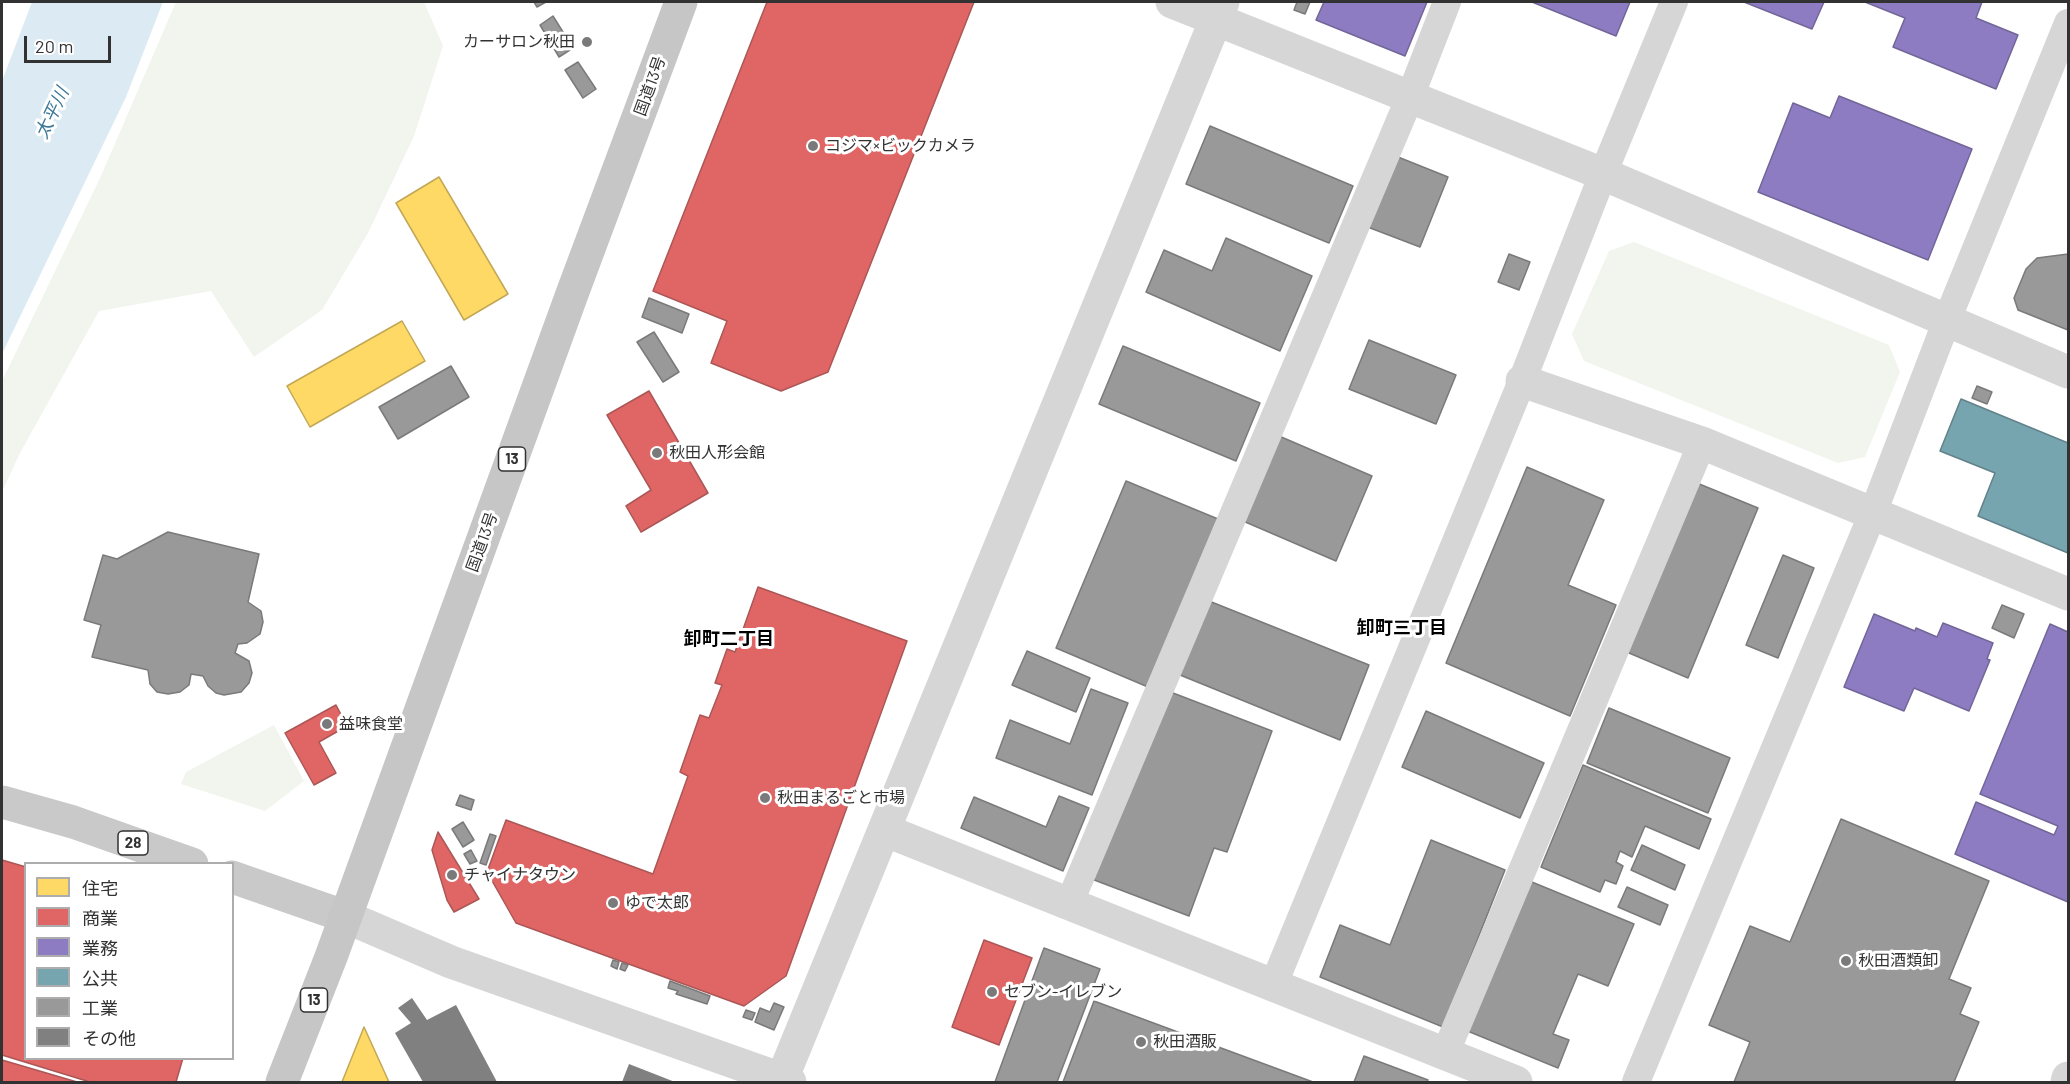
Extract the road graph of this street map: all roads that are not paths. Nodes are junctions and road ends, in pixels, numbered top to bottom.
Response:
1 (681, 2) edge
2 (1172, 2) edge
3 (1447, 2) edge
4 (1674, 2) edge
5 (1219, 10) edge
6 (2068, 23) edge
7 (1410, 97) junction
8 (1603, 174) junction
9 (1947, 320) junction
10 (2068, 372) edge
11 (1522, 381) junction
12 (1702, 443) junction
13 (1873, 513) junction
14 (2068, 594) edge
15 (2, 802) edge
16 (884, 830) junction
17 (186, 862) edge
18 (234, 878) edge
19 (1069, 904) junction
20 (344, 916) junction
21 (1274, 986) junction
22 (1445, 1054) junction
23 (786, 1081) edge
24 (282, 1083) edge
25 (1516, 1083) edge
26 (1636, 1083) edge

1 - 20 highway, 国道13号 / 13
2 - 5 street
3 - 7 street
4 - 8 street
5 - 7 street
5 - 16 street
6 - 9 street
7 - 8 street
7 - 19 street
8 - 9 street
8 - 11 street
9 - 10 street
9 - 13 street
11 - 12 street
11 - 21 street
12 - 13 street
12 - 22 street
13 - 14 street
13 - 26 street
15 - 17 main road, 28
16 - 19 street
16 - 23 street
18 - 20 main road
19 - 21 street
20 - 23 street
20 - 24 highway, 国道13号 / 13
21 - 22 street
22 - 25 street

